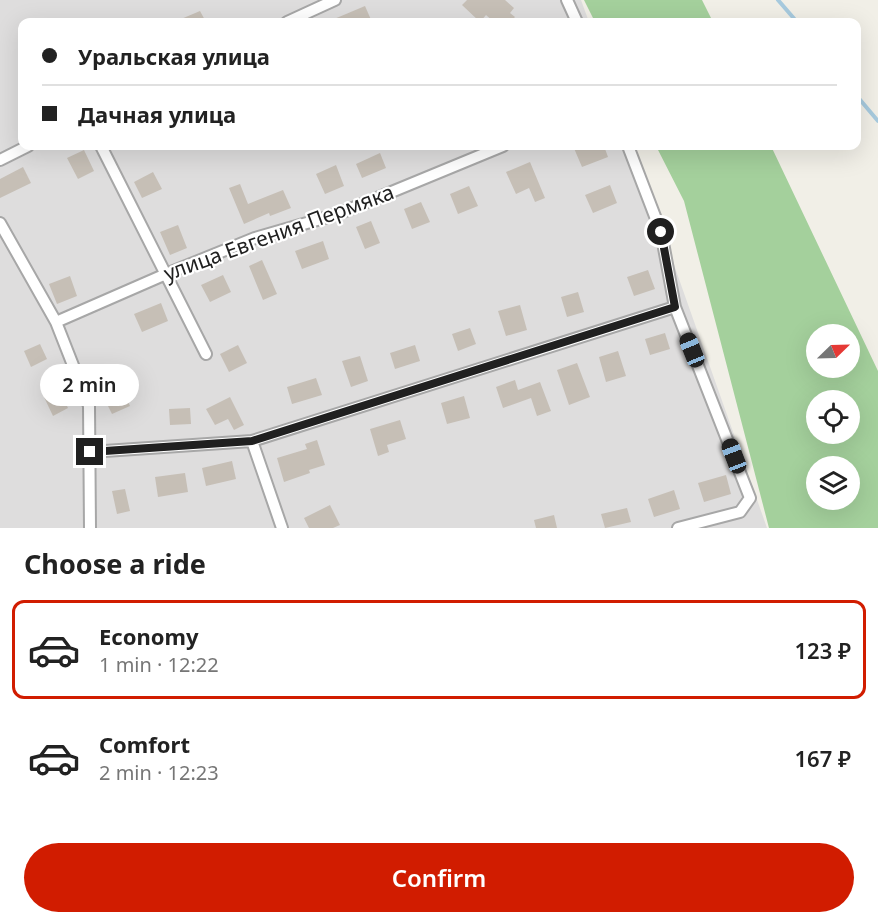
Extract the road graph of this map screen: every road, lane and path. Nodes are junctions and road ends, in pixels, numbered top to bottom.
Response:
1 (335, 0) edge
2 (567, 0) edge
3 (296, 18) edge
4 (575, 18) edge
5 (20, 150) edge
6 (103, 150) edge
7 (493, 150) edge
8 (630, 150) edge
9 (0, 160) edge
10 (0, 223) edge
11 (166, 274) junction
12 (675, 307) junction
13 (57, 322) junction
14 (206, 354) dead end
15 (252, 441) junction
16 (90, 452) junction
17 (90, 528) edge
18 (282, 528) edge
19 (678, 528) edge

1 - 3 street
2 - 4 street
5 - 9 street
6 - 11 street
7 - 11 street, улица Евгения Пермяка
8 - 12 street
10 - 13 street
11 - 13 street, улица Евгения Пермяка
11 - 14 street
12 - 15 street
12 - 19 street
13 - 16 street
15 - 16 street
15 - 18 street
16 - 17 street

